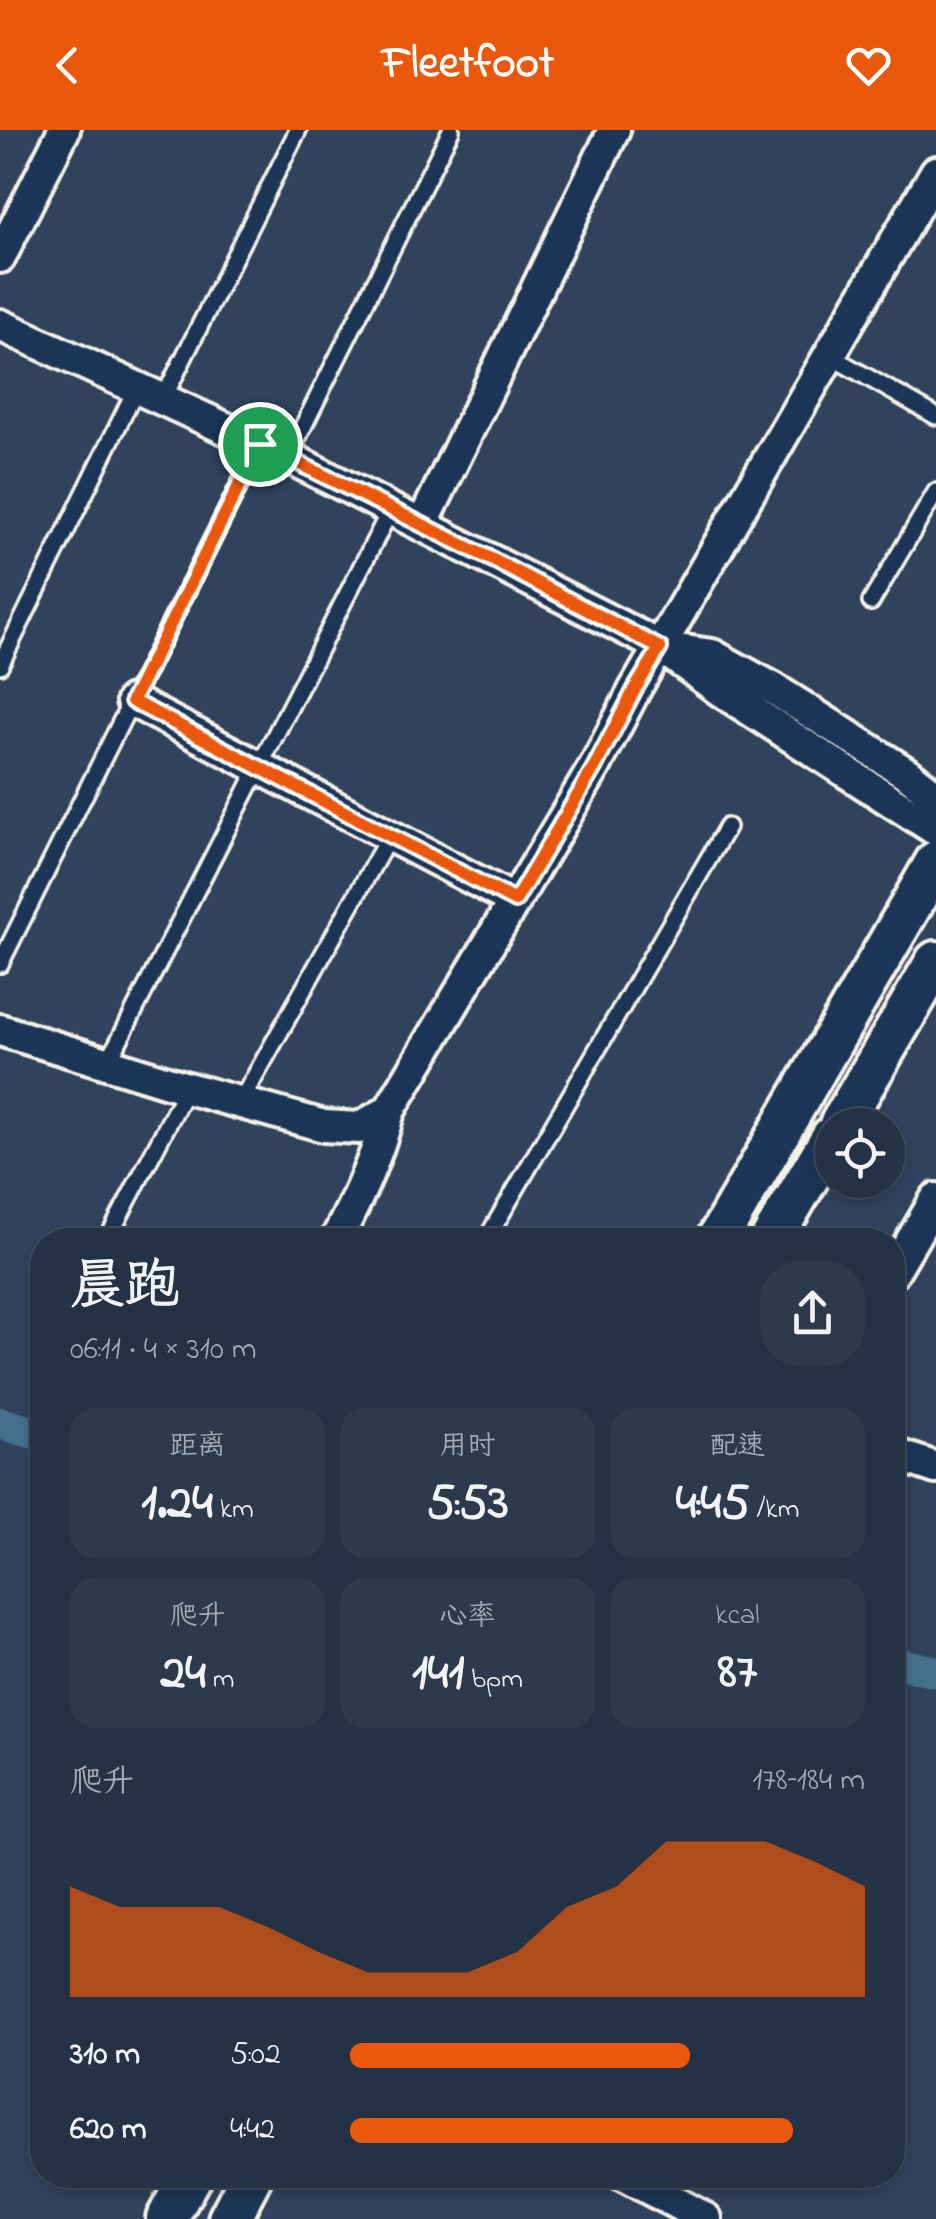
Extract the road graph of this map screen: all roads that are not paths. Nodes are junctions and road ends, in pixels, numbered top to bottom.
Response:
1 (64, 130) edge
2 (298, 130) edge
3 (451, 130) edge
4 (614, 130) edge
5 (936, 172) edge
6 (0, 257) edge
7 (0, 324) edge
8 (830, 356) junction
9 (150, 393) junction
10 (936, 416) edge
11 (274, 450) junction
12 (936, 492) edge
13 (391, 509) junction
14 (422, 524) junction
15 (871, 602) dead end
16 (660, 648) junction
17 (0, 665) edge
18 (132, 701) junction
19 (259, 767) junction
20 (936, 803) edge
21 (727, 826) dead end
22 (936, 830) edge
23 (390, 835) junction
24 (936, 862) edge
25 (515, 901) junction
26 (936, 962) edge
27 (0, 964) edge
28 (0, 1030) edge
29 (108, 1064) junction
30 (186, 1088) junction
31 (240, 1103) junction
32 (850, 1108) edge
33 (389, 1111) junction
34 (815, 1166) edge
35 (936, 1199) edge
36 (112, 1228) edge
37 (342, 1228) edge
38 (493, 1228) edge
39 (724, 1228) edge
40 (778, 1228) edge
41 (905, 1252) edge
42 (905, 1457) edge
43 (936, 1468) edge
44 (184, 2188) edge
45 (245, 2188) edge
46 (648, 2188) edge
47 (167, 2219) edge
48 (228, 2219) edge
49 (706, 2219) edge

1 - 6 street
2 - 9 lane
3 - 11 lane
4 - 14 street
5 - 8 street
7 - 9 street
8 - 10 lane
8 - 16 street
9 - 11 street
9 - 17 lane
11 - 13 street
11 - 18 lane
12 - 15 lane
13 - 14 street
13 - 19 lane
14 - 16 street
16 - 20 street
16 - 22 street
16 - 25 street
18 - 19 street
18 - 27 lane
19 - 23 street
19 - 29 lane
21 - 38 lane
23 - 25 street
23 - 31 lane
24 - 39 main road
25 - 33 street
26 - 32 main road
28 - 29 street
29 - 30 street
30 - 31 street
30 - 36 lane
31 - 33 street
33 - 37 street
34 - 40 main road
35 - 41 street
42 - 43 street
44 - 47 main road
45 - 48 main road
46 - 49 street

